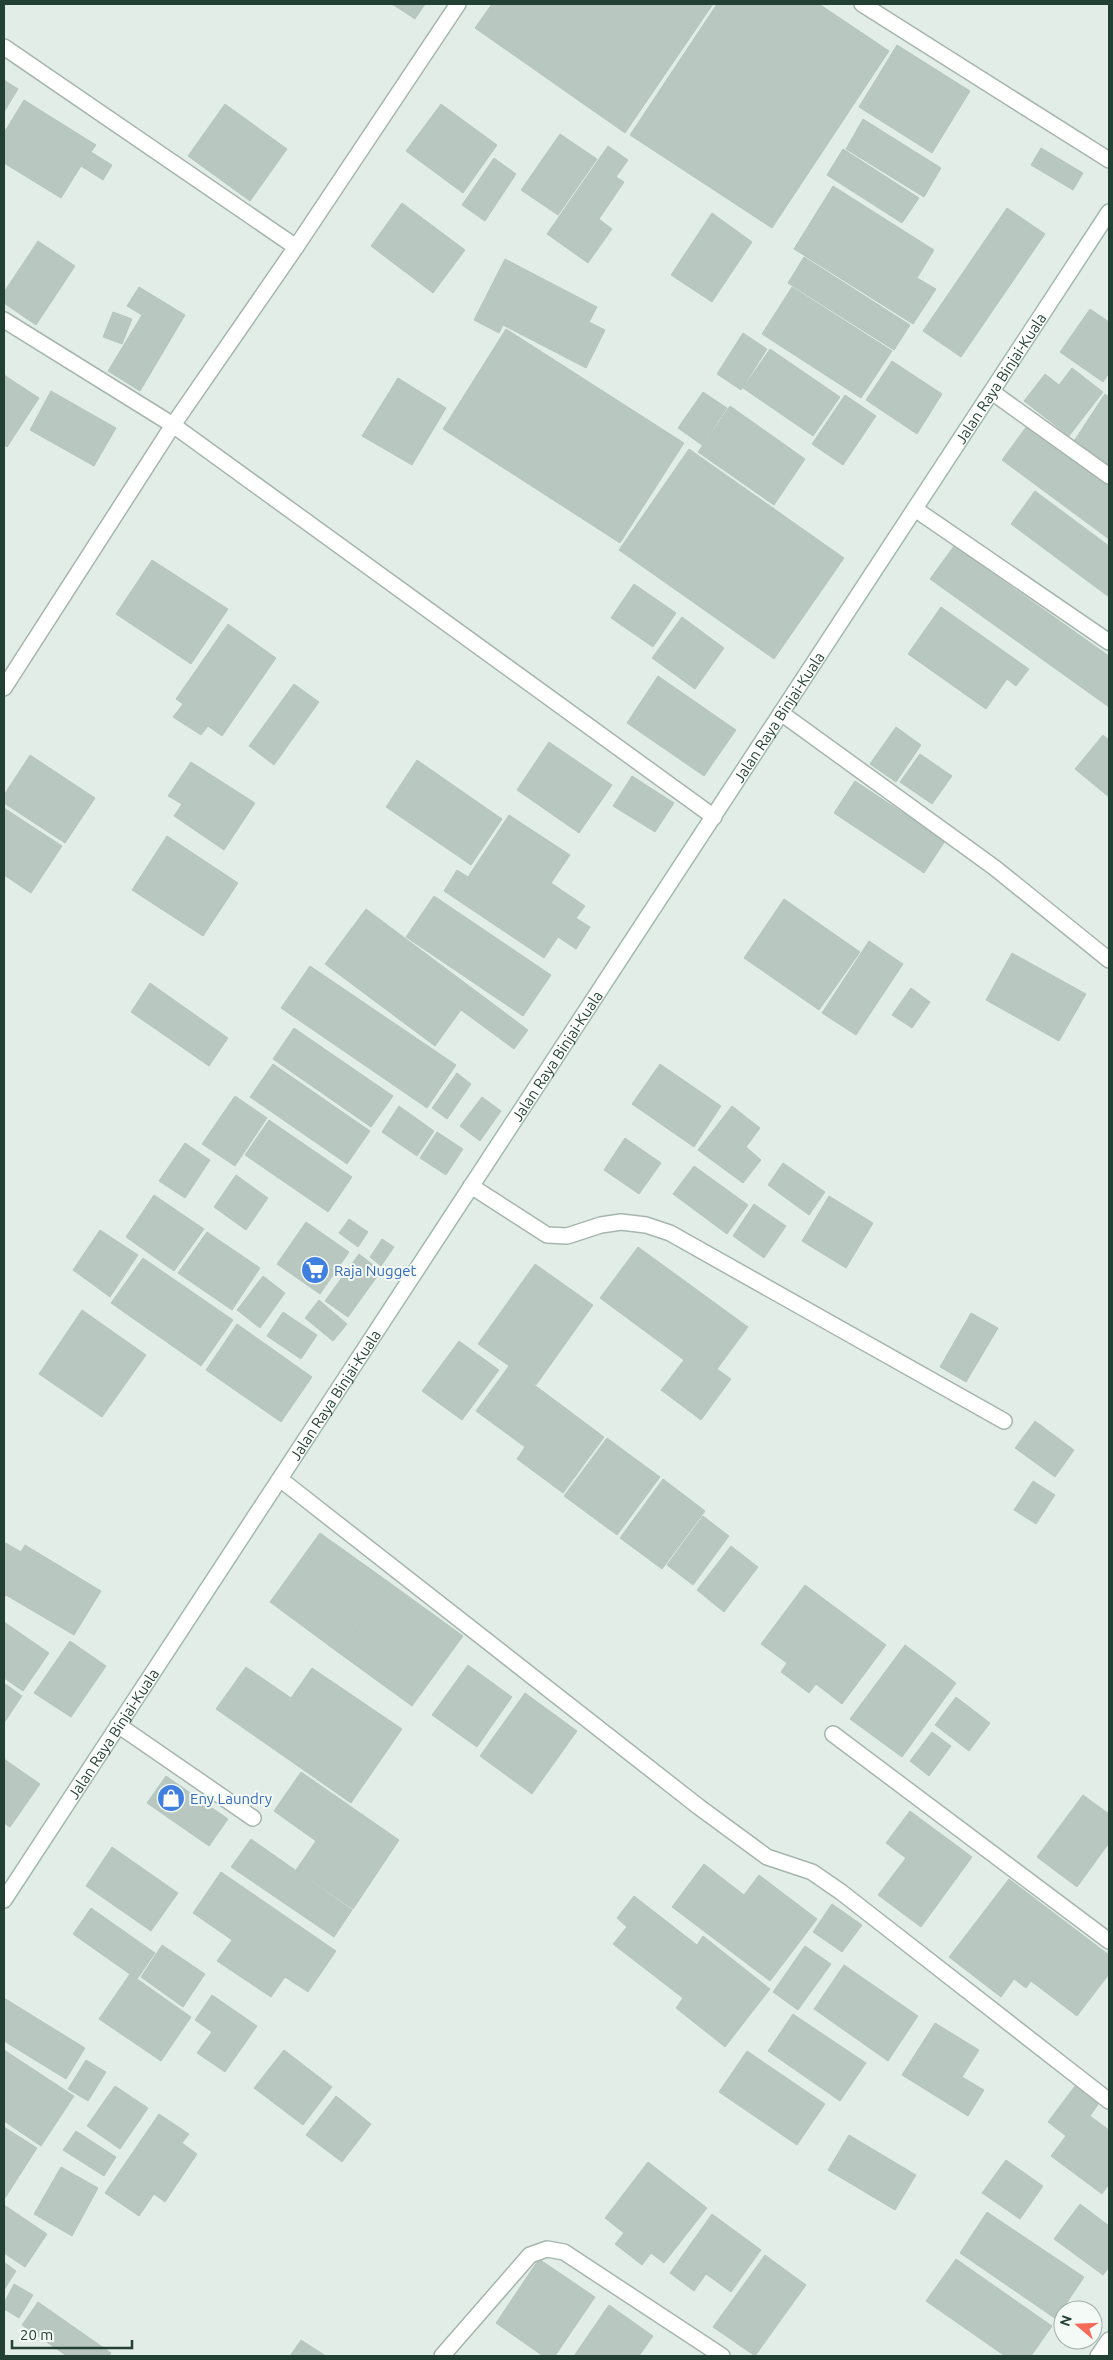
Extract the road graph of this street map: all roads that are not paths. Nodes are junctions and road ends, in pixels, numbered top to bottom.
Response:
1 (458, 4) edge
2 (862, 4) edge
3 (4, 47) edge
4 (1109, 160) edge
5 (1109, 212) edge
6 (296, 247) junction
7 (4, 320) edge
8 (992, 392) junction
9 (173, 425) junction
10 (1109, 476) edge
11 (915, 509) junction
12 (1109, 642) edge
13 (4, 688) edge
14 (781, 713) junction
15 (714, 817) junction
16 (1109, 960) edge
17 (471, 1186) junction
18 (1004, 1421) dead end
19 (280, 1479) junction
20 (118, 1725) junction
21 (833, 1734) dead end
22 (253, 1818) dead end
23 (4, 1900) edge
24 (1109, 1941) edge
25 (1109, 2101) edge
26 (1109, 2340) edge
27 (442, 2356) edge
28 (722, 2356) edge
29 (1098, 2356) edge

1 - 6 street
2 - 4 street
3 - 6 street
5 - 8 street, Jalan Raya Binjai-Kuala
6 - 9 street
7 - 9 street
8 - 10 street
8 - 11 street, Jalan Raya Binjai-Kuala
9 - 13 street
9 - 15 street
11 - 12 street
11 - 14 street, Jalan Raya Binjai-Kuala
14 - 15 street, Jalan Raya Binjai-Kuala
14 - 16 street
15 - 17 street, Jalan Raya Binjai-Kuala
17 - 18 street
17 - 19 street, Jalan Raya Binjai-Kuala
19 - 20 street, Jalan Raya Binjai-Kuala
19 - 25 street
20 - 22 street
20 - 23 street, Jalan Raya Binjai-Kuala
21 - 24 street
26 - 29 street
27 - 28 street

